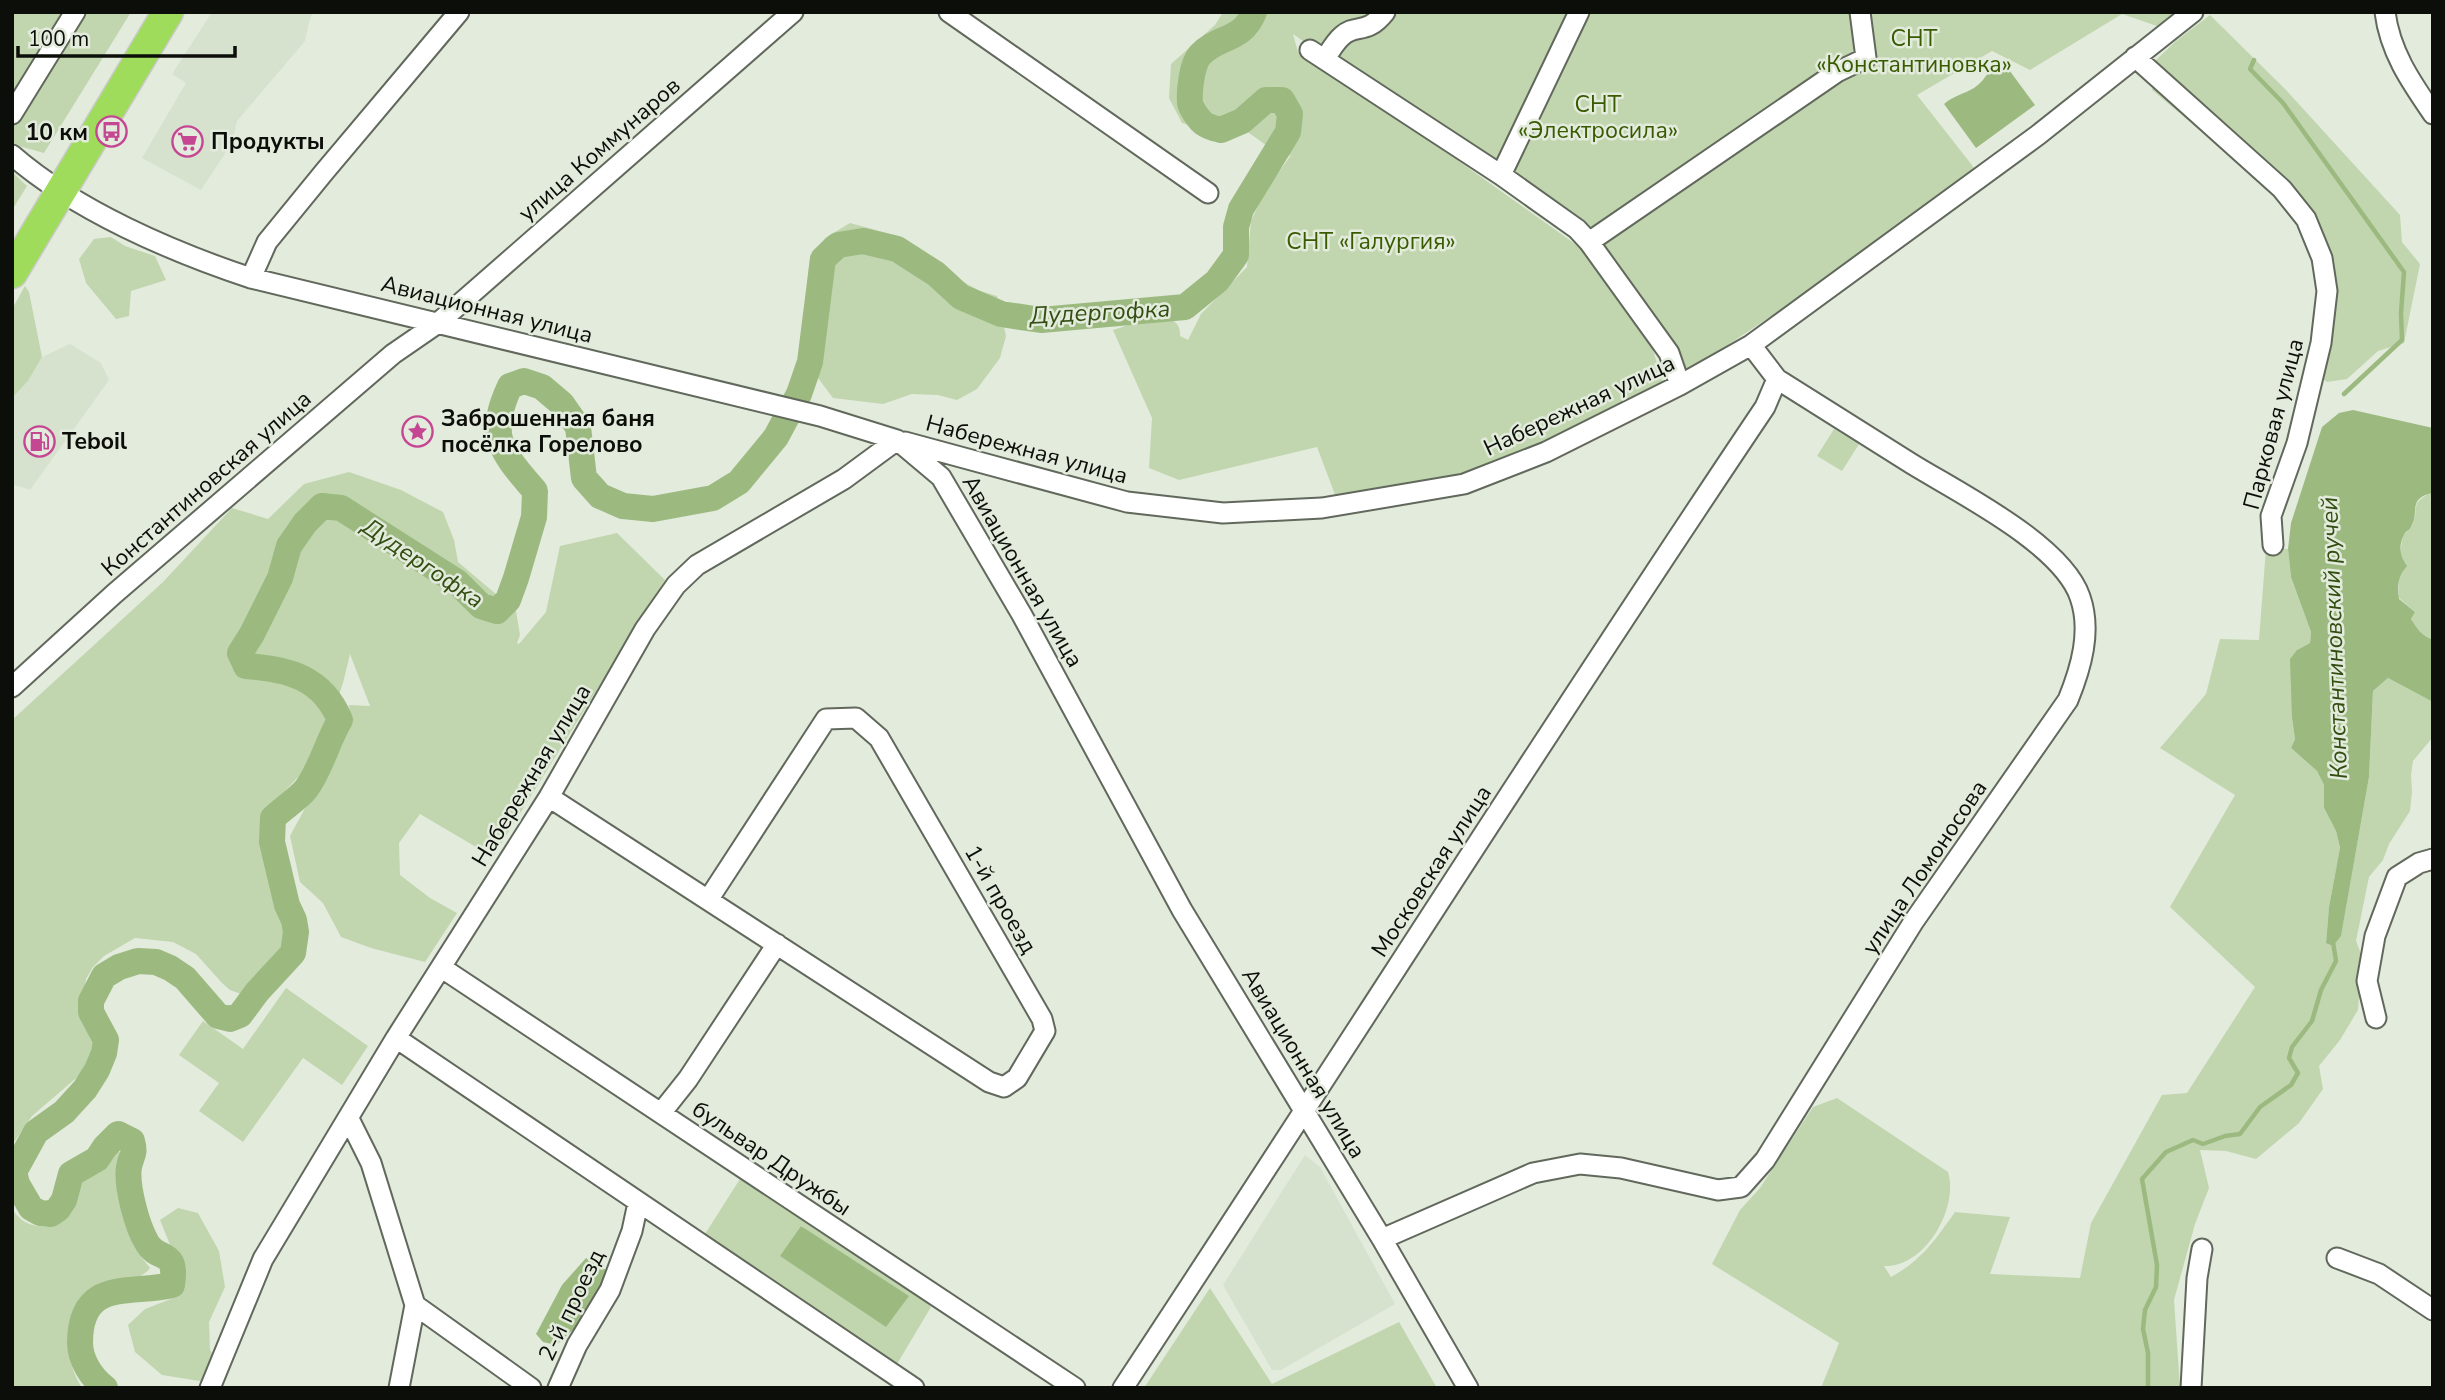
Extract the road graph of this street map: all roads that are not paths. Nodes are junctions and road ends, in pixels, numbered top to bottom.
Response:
1 (75, 12) edge
2 (168, 12) edge
3 (459, 12) edge
4 (793, 12) edge
5 (949, 12) edge
6 (1385, 12) edge
7 (1579, 12) edge
8 (1860, 12) edge
9 (2193, 12) edge
10 (2385, 12) edge
11 (2135, 57) junction
12 (12, 114) edge
13 (2433, 114) edge
14 (12, 155) edge
15 (1501, 175) junction
16 (62, 190) junction
17 (1208, 193) dead end
18 (1589, 242) junction
19 (12, 273) edge
20 (251, 278) junction
21 (438, 323) junction
22 (1751, 345) junction
23 (1777, 379) junction
24 (1680, 385) junction
25 (897, 440) junction
26 (2273, 545) dead end
27 (12, 687) edge
28 (549, 797) junction
29 (2433, 859) edge
30 (708, 900) junction
31 (777, 944) junction
32 (442, 968) junction
33 (2376, 1018) dead end
34 (396, 1038) junction
35 (661, 1113) junction
36 (1305, 1113) junction
37 (349, 1118) junction
38 (638, 1203) junction
39 (1382, 1239) junction
40 (2202, 1248) dead end
41 (2337, 1258) dead end
42 (415, 1305) junction
43 (2433, 1310) edge
44 (210, 1388) edge
45 (399, 1388) edge
46 (531, 1388) edge
47 (558, 1388) edge
48 (914, 1388) edge
49 (1075, 1388) edge
50 (1123, 1388) edge
51 (1468, 1388) edge
52 (2191, 1388) edge

1 - 12 street
2 - 16 highway
3 - 20 street
4 - 21 street, улица Коммунаров
5 - 17 street
6 - 15 street
7 - 15 street
8 - 18 street
9 - 11 street, Набережная улица
10 - 13 street
11 - 22 street, Набережная улица
11 - 26 street, Парковая улица
14 - 16 street, Авиационная улица
15 - 18 street
16 - 19 highway
16 - 20 street, Авиационная улица
18 - 24 street
20 - 21 street, Авиационная улица
21 - 25 street, Авиационная улица
21 - 27 street, Константиновская улица
22 - 23 street, улица Ломоносова
22 - 24 street, Набережная улица
23 - 36 street, Московская улица
23 - 39 street, улица Ломоносова
24 - 25 street, Набережная улица
25 - 28 street, Набережная улица
25 - 36 street, Авиационная улица
28 - 30 street, 1-й проезд
28 - 32 street, Набережная улица
29 - 33 street
30 - 31 street, 1-й проезд
30 - 31 street, 1-й проезд
31 - 35 street
32 - 34 street, Набережная улица
32 - 35 street, бульвар Дружбы
34 - 37 street, Набережная улица
34 - 38 street
35 - 49 street, бульвар Дружбы
36 - 39 street, Авиационная улица
36 - 50 street, Московская улица
37 - 42 street
37 - 44 street, Набережная улица
38 - 47 street, 2-й проезд
38 - 48 street
39 - 51 street, Авиационная улица
40 - 52 street
41 - 43 street
42 - 45 street
42 - 46 street, 2-й проезд

